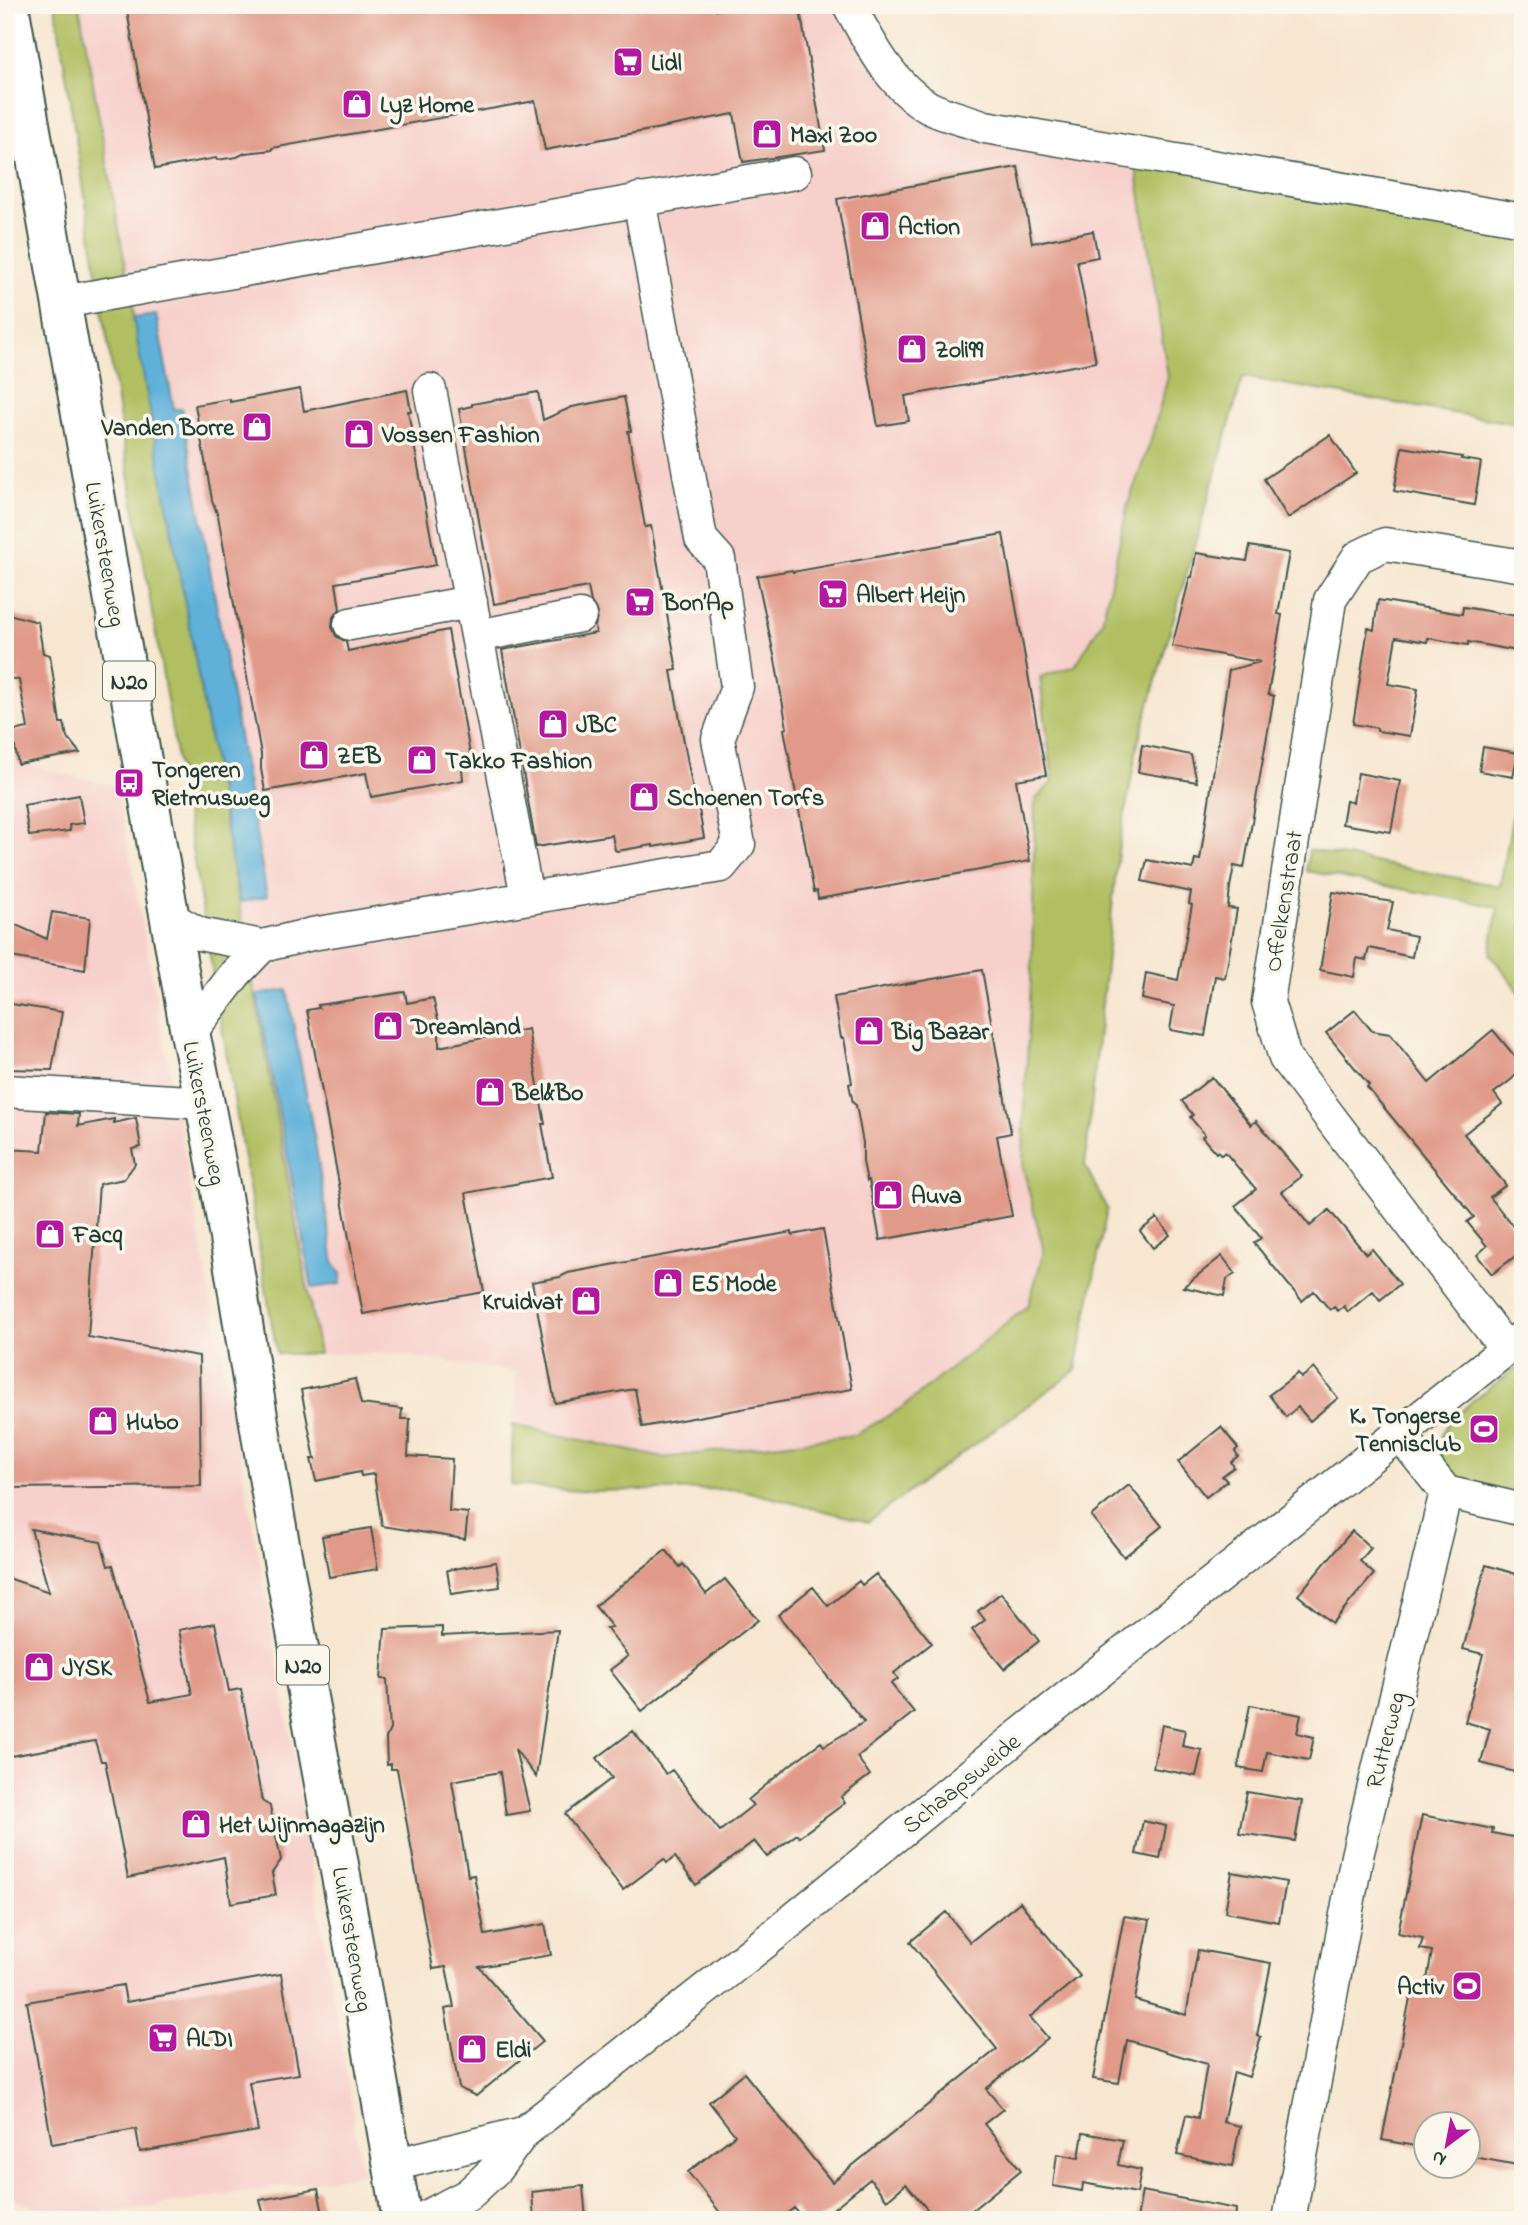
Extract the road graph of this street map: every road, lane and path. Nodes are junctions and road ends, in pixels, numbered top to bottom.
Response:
1 (9, 5) edge
2 (849, 5) edge
3 (17, 115) edge
4 (795, 173) dead end
5 (639, 200) junction
6 (1523, 220) edge
7 (62, 302) junction
8 (430, 390) dead end
9 (1523, 566) edge
10 (471, 602) junction
11 (580, 616) dead end
12 (350, 624) dead end
13 (477, 635) junction
14 (527, 897) junction
15 (171, 918) junction
16 (262, 946) junction
17 (190, 1033) junction
18 (5, 1091) edge
19 (206, 1103) junction
20 (1514, 1343) edge
21 (1399, 1433) junction
22 (1446, 1492) junction
23 (1523, 1510) edge
24 (523, 2133) junction
25 (393, 2165) junction
26 (402, 2220) edge
27 (420, 2220) edge
28 (1289, 2220) edge

1 - 3 main road, Luikersteenweg / N20
2 - 6 street
3 - 7 main road, Luikersteenweg / N20
4 - 5 street
5 - 7 street
5 - 14 street
7 - 15 main road, Luikersteenweg / N20
8 - 10 street
9 - 20 street, Offelkenstraat
10 - 12 street
10 - 13 street
11 - 13 street
13 - 14 street
14 - 16 street
15 - 16 street
15 - 17 main road, Luikersteenweg / N20
16 - 17 street
17 - 19 main road, Luikersteenweg / N20
18 - 19 street
19 - 25 main road, Luikersteenweg / N20
20 - 21 street
21 - 22 street
21 - 24 street, Schaapsweide
22 - 23 street
22 - 28 street, Rutterweg
24 - 25 street, Schaapsweide
24 - 27 street, Schaapsweide
25 - 26 main road, Luikersteenweg / N20

